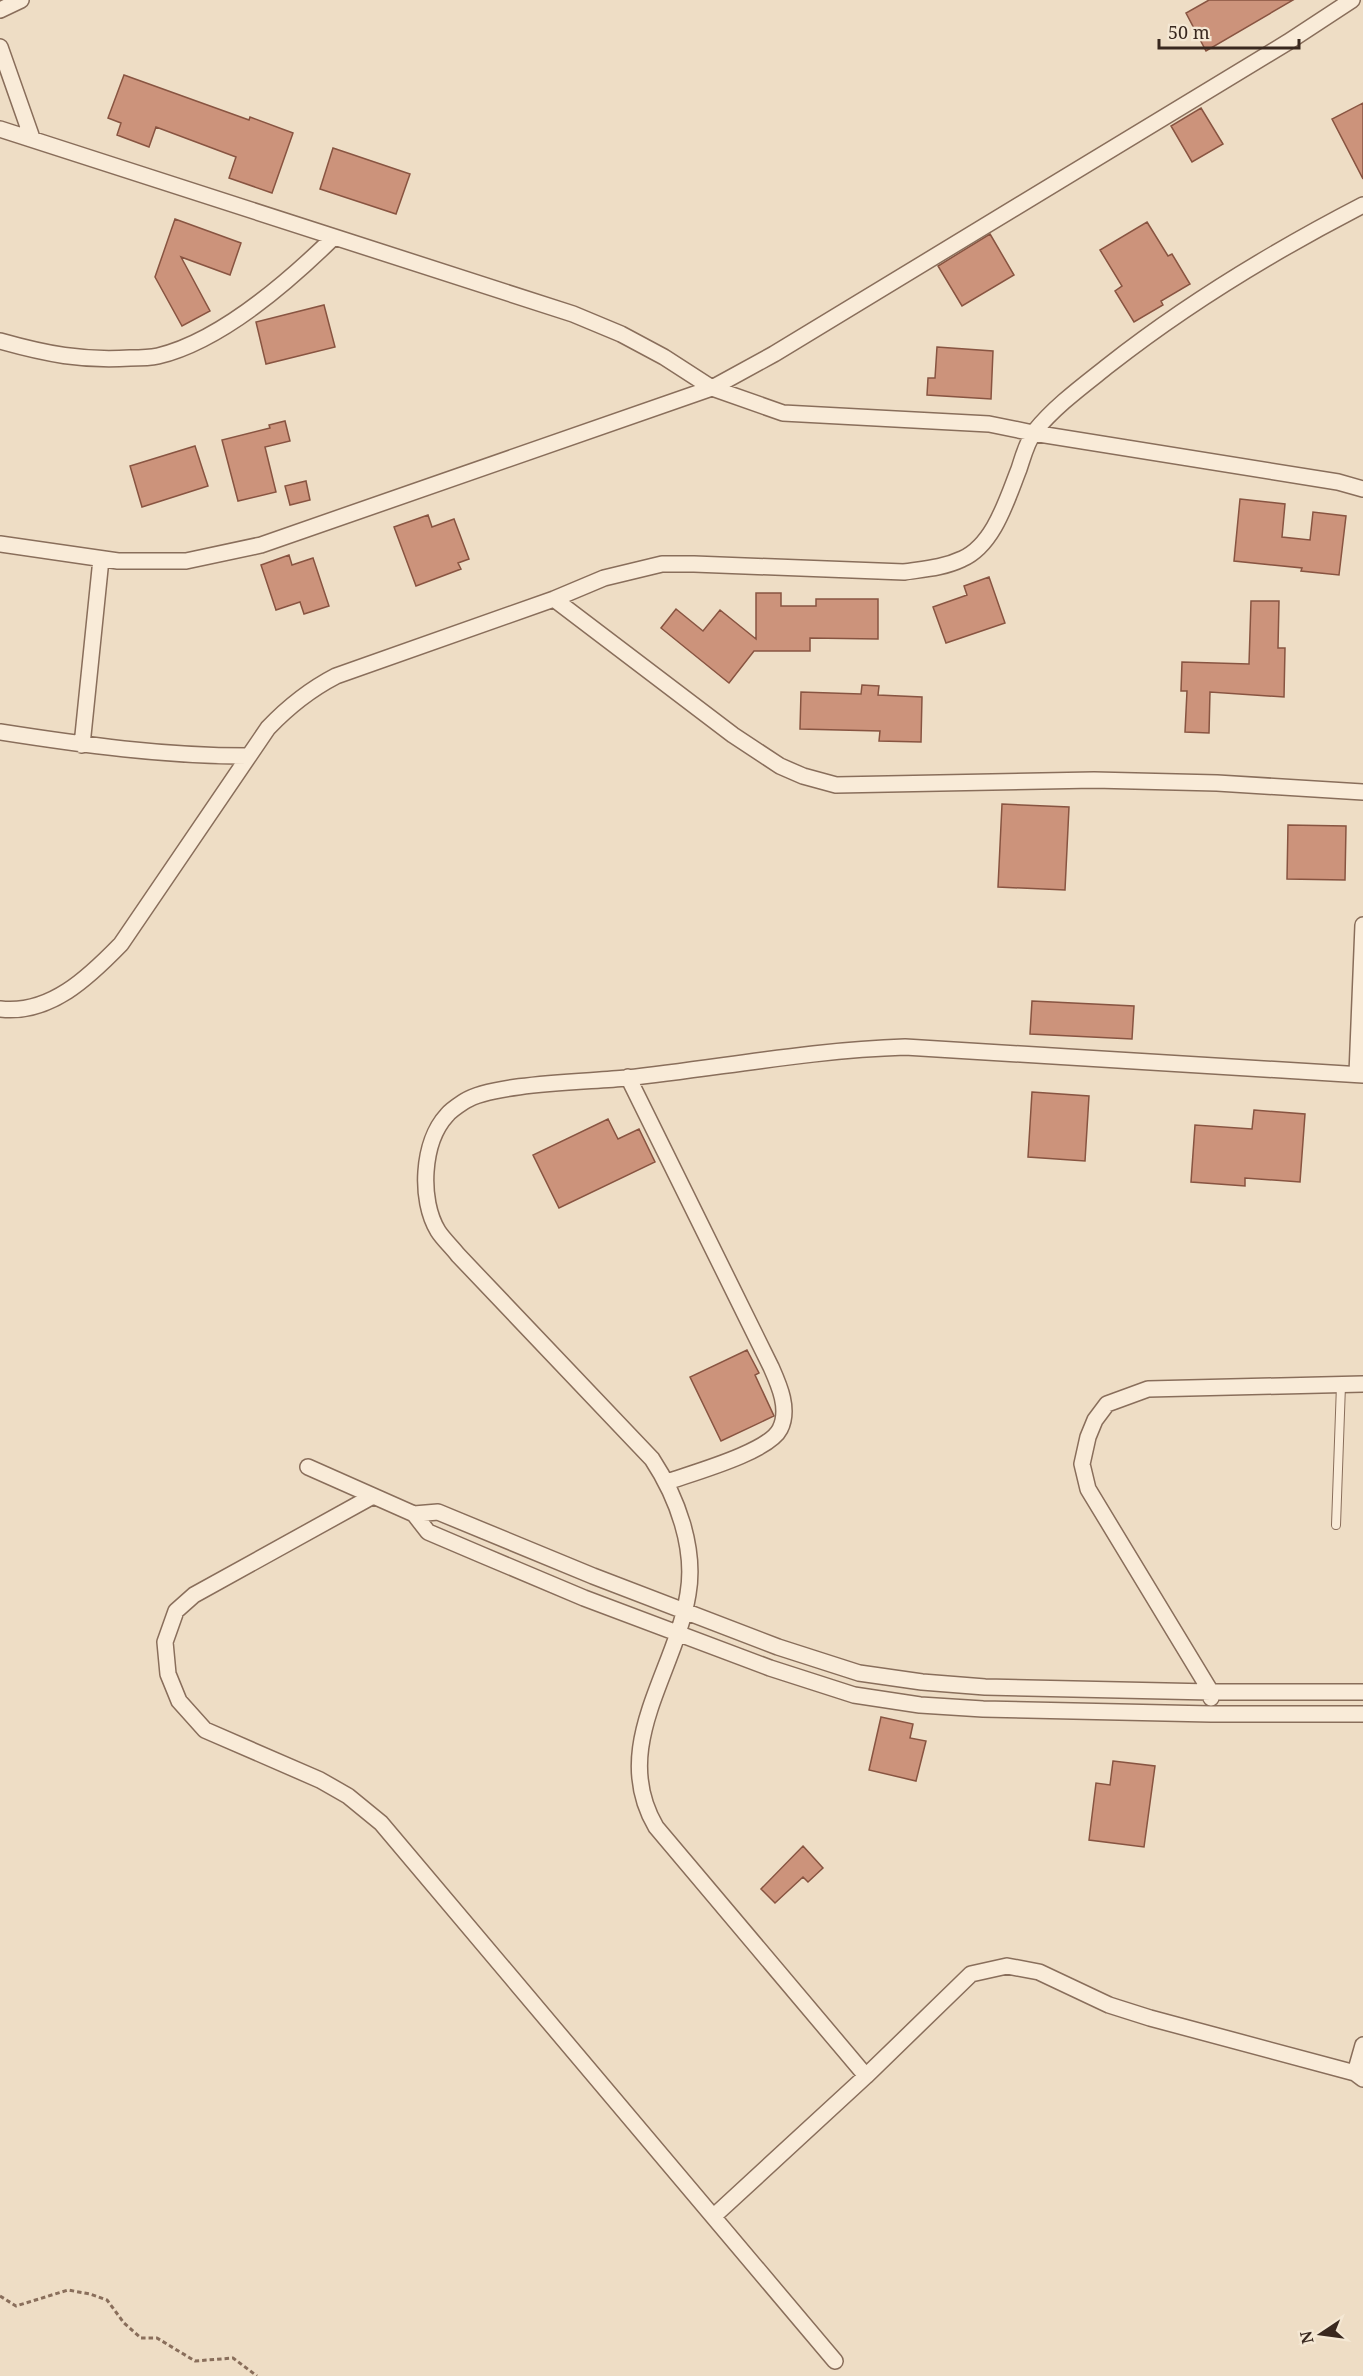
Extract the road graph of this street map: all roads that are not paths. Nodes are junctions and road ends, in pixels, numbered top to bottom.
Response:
1 (21, 0) edge
2 (1352, 0) edge
3 (0, 10) edge
4 (0, 47) edge
5 (0, 129) edge
6 (32, 138) junction
7 (1363, 205) edge
8 (334, 237) junction
9 (0, 341) edge
10 (712, 388) junction
11 (1033, 434) junction
12 (1363, 489) edge
13 (0, 544) edge
14 (101, 559) junction
15 (554, 599) junction
16 (0, 732) edge
17 (82, 745) junction
18 (248, 756) junction
19 (1363, 792) edge
20 (1363, 925) edge
21 (0, 1009) edge
22 (1360, 1074) edge
23 (628, 1077) junction
24 (1363, 1384) edge
25 (1341, 1385) junction
26 (308, 1467) dead end
27 (667, 1482) junction
28 (373, 1496) junction
29 (414, 1514) junction
30 (1336, 1525) dead end
31 (684, 1611) junction
32 (678, 1633) junction
33 (1211, 1692) junction
34 (1363, 1692) edge
35 (1212, 1714) junction
36 (1363, 1714) edge
37 (1363, 2045) edge
38 (866, 2076) junction
39 (1359, 2076) edge
40 (714, 2216) junction
41 (835, 2361) dead end

1 - 3 street
2 - 10 street
4 - 6 street
5 - 6 street
6 - 8 street
7 - 11 street
8 - 9 street
8 - 10 street
10 - 11 street
10 - 14 street
11 - 12 street
11 - 15 street
13 - 14 street
14 - 17 street
15 - 18 street
15 - 19 street
16 - 17 street
17 - 18 street
18 - 21 street
20 - 22 street
22 - 23 street
23 - 27 street
23 - 27 street
24 - 25 street
25 - 30 lane
25 - 33 street
26 - 28 street
27 - 31 street
28 - 29 street
28 - 40 street
29 - 31 street
29 - 32 street
31 - 32 street
31 - 33 street
32 - 35 street
32 - 38 street
33 - 34 street
33 - 35 street
35 - 36 street
37 - 39 street
38 - 39 street
38 - 40 street
40 - 41 street

